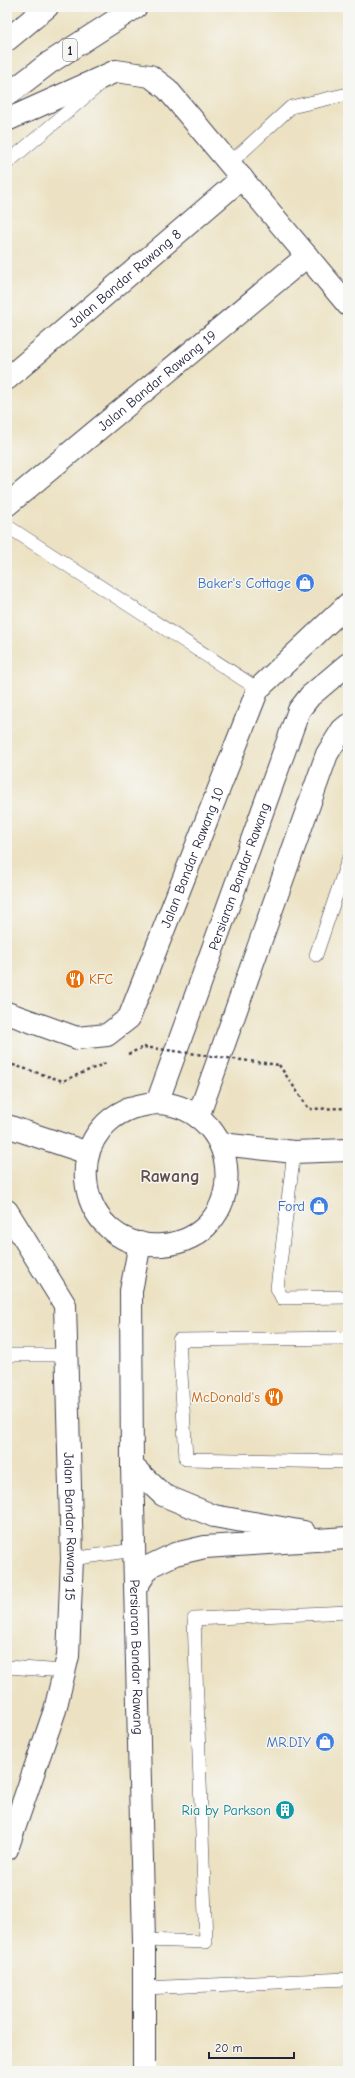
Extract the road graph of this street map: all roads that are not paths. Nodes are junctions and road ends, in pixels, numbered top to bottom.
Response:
1 (47, 7) edge
2 (136, 7) edge
3 (7, 40) edge
4 (116, 71) junction
5 (348, 94) edge
6 (7, 95) edge
7 (7, 120) edge
8 (7, 163) edge
9 (236, 171) junction
10 (307, 256) junction
11 (348, 305) edge
12 (7, 378) edge
13 (7, 505) edge
14 (7, 526) edge
15 (348, 604) edge
16 (348, 664) edge
17 (258, 689) junction
18 (348, 725) edge
19 (348, 860) edge
20 (316, 955) dead end
21 (7, 1013) edge
22 (157, 1103) junction
23 (198, 1117) junction
24 (7, 1126) edge
25 (221, 1144) junction
26 (348, 1150) edge
27 (294, 1152) junction
28 (88, 1153) junction
29 (7, 1211) edge
30 (140, 1243) junction
31 (348, 1298) edge
32 (348, 1338) edge
33 (7, 1355) edge
34 (67, 1355) junction
35 (348, 1462) edge
36 (132, 1466) junction
37 (342, 1538) edge
38 (134, 1550) junction
39 (72, 1559) junction
40 (136, 1587) junction
41 (348, 1612) edge
42 (7, 1667) edge
43 (64, 1671) junction
44 (7, 1849) edge
45 (144, 1940) junction
46 (348, 1979) edge
47 (144, 1988) junction
48 (144, 2071) edge

1 - 3 street
2 - 6 street, 1
4 - 7 street
4 - 8 lane
4 - 9 street
5 - 9 lane
9 - 10 street
9 - 12 street, Jalan Bandar Rawang 8
10 - 11 street
10 - 13 street, Jalan Bandar Rawang 19
14 - 17 lane
15 - 17 street, Jalan Bandar Rawang 10
16 - 22 street, Persiaran Bandar Rawang
17 - 21 street, Jalan Bandar Rawang 10
18 - 23 street
19 - 20 lane
22 - 23 street
22 - 28 street
23 - 25 street
24 - 28 street
25 - 27 street
25 - 30 street
26 - 27 street
27 - 31 lane
28 - 30 street
29 - 34 street, Jalan Bandar Rawang 15
30 - 36 street, Persiaran Bandar Rawang
32 - 35 lane
33 - 34 lane
34 - 39 street, Jalan Bandar Rawang 15
36 - 37 street
36 - 38 street, Persiaran Bandar Rawang
37 - 40 street
38 - 39 lane
38 - 40 street, Persiaran Bandar Rawang
39 - 43 street, Jalan Bandar Rawang 15
40 - 45 street, Persiaran Bandar Rawang
41 - 45 lane
42 - 43 lane
43 - 44 street, Jalan Bandar Rawang 15
45 - 47 street, Persiaran Bandar Rawang
46 - 47 lane
47 - 48 street, Persiaran Bandar Rawang

